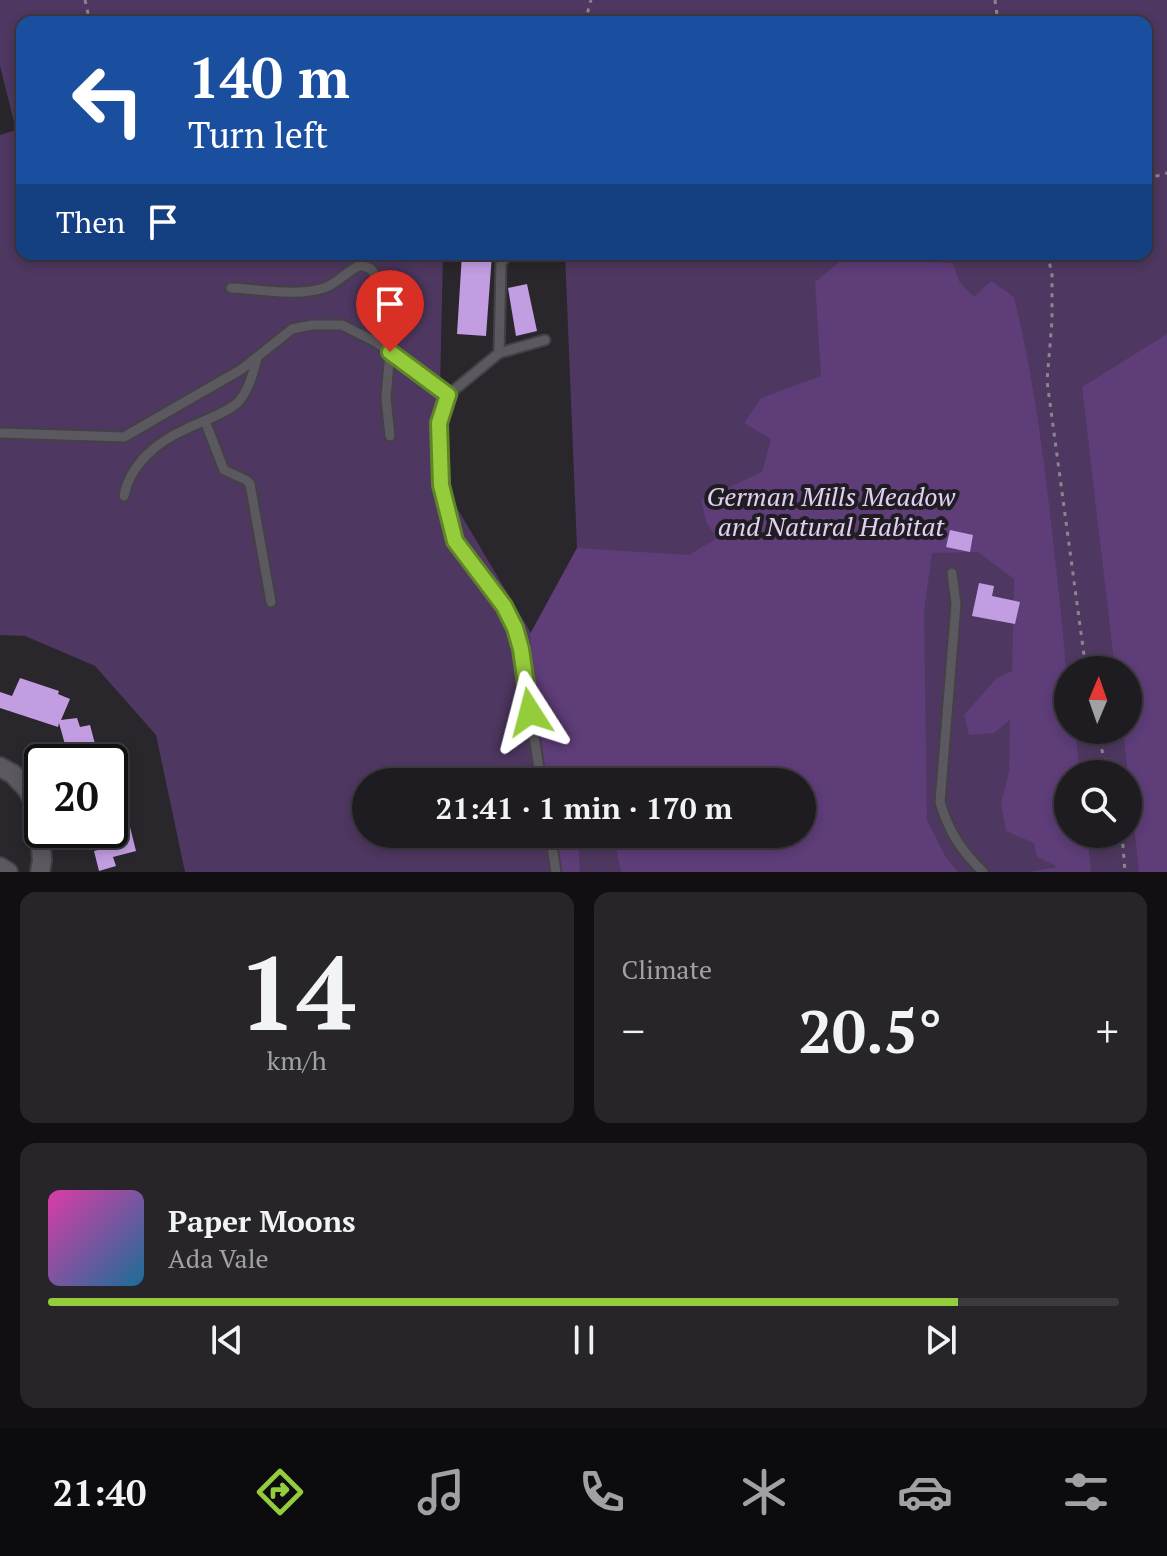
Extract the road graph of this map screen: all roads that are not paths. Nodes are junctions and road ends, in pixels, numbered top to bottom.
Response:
1 (503, 260) edge
2 (231, 288) dead end
3 (545, 340) dead end
4 (390, 352) junction
5 (499, 353) junction
6 (257, 357) junction
7 (448, 395) junction
8 (205, 421) junction
9 (0, 433) edge
10 (390, 436) dead end
11 (124, 496) dead end
12 (952, 573) dead end
13 (271, 602) dead end
14 (0, 767) edge
15 (539, 768) edge
16 (552, 848) edge
17 (0, 867) edge
18 (8, 872) edge
19 (40, 872) edge
20 (556, 872) edge
21 (983, 872) edge

1 - 5 lane
2 - 4 lane
3 - 5 lane
4 - 6 lane
4 - 7 lane
4 - 10 lane
5 - 7 lane
6 - 8 lane
6 - 9 lane
7 - 15 lane
8 - 11 lane
8 - 13 lane
12 - 21 lane
14 - 19 street
16 - 20 lane
17 - 18 street

